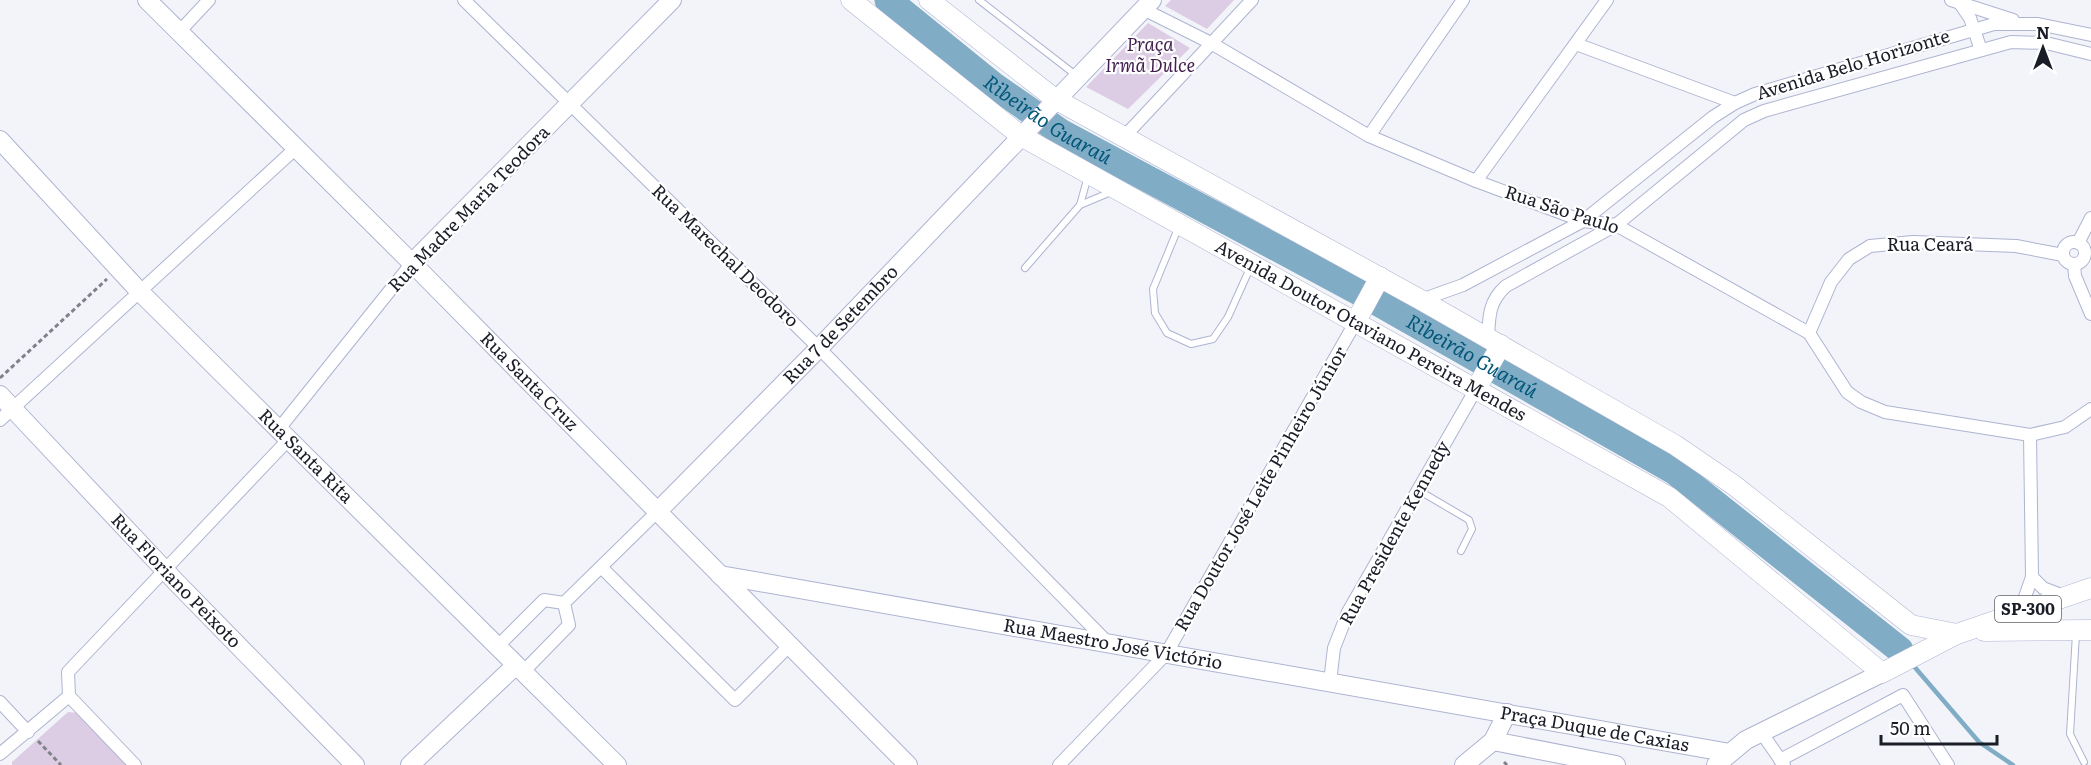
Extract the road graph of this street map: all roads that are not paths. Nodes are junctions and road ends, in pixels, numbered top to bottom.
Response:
1 (147, 0) edge
2 (209, 0) edge
3 (464, 0) edge
4 (672, 0) edge
5 (851, 0) edge
6 (929, 0) edge
7 (979, 0) edge
8 (1252, 0) edge
9 (1463, 0) edge
10 (1607, 0) edge
11 (1955, 1) edge
12 (1148, 4) edge
13 (2021, 23) junction
14 (1975, 29) junction
15 (179, 32) junction
16 (2091, 35) edge
17 (1211, 43) junction
18 (1576, 44) junction
19 (1981, 51) junction
20 (2091, 54) edge
21 (1077, 77) junction
22 (1755, 94) junction
23 (1734, 103) junction
24 (570, 104) junction
25 (1050, 105) junction
26 (1764, 111) junction
27 (1713, 117) junction
28 (1728, 131) junction
29 (1025, 132) junction
30 (1369, 136) junction
31 (1124, 137) junction
32 (0, 140) edge
33 (296, 148) junction
34 (1088, 175) junction
35 (1476, 181) junction
36 (1114, 190) junction
37 (1080, 206) junction
38 (2091, 218) edge
39 (1583, 220) junction
40 (1179, 225) junction
41 (1616, 225) junction
42 (2078, 243) junction
43 (2063, 255) junction
44 (2088, 257) edge
45 (412, 263) junction
46 (2074, 264) junction
47 (1251, 265) junction
48 (1025, 268) dead end
49 (1377, 283) junction
50 (140, 292) junction
51 (1421, 300) junction
52 (2091, 314) edge
53 (1359, 317) junction
54 (1809, 333) junction
55 (819, 348) junction
56 (1489, 361) junction
57 (4, 408) edge
58 (2091, 409) edge
59 (283, 435) junction
60 (2030, 435) junction
61 (1418, 490) junction
62 (658, 511) junction
63 (1461, 551) dead end
64 (601, 567) junction
65 (166, 571) junction
66 (720, 574) junction
67 (2032, 577) junction
68 (2091, 588) edge
69 (2065, 597) junction
70 (564, 603) junction
71 (2020, 611) junction
72 (1911, 625) junction
73 (2084, 630) edge
74 (1962, 633) junction
75 (1108, 644) junction
76 (790, 645) junction
77 (497, 647) junction
78 (1166, 654) junction
79 (1920, 654) junction
80 (519, 669) junction
81 (1890, 669) junction
82 (1330, 682) junction
83 (69, 696) junction
84 (0, 702) edge
85 (1507, 713) junction
86 (28, 732) junction
87 (1761, 732) junction
88 (1493, 741) junction
89 (1730, 753) junction
90 (0, 754) edge
91 (1782, 762) edge
92 (2084, 762) dead end
93 (135, 765) edge
94 (355, 765) edge
95 (410, 765) edge
96 (617, 765) edge
97 (908, 765) edge
98 (1059, 765) edge
99 (1464, 765) edge
100 (1616, 765) edge
101 (1716, 765) edge
102 (1948, 765) edge

1 - 15 street, Rua Santa Cruz
2 - 15 street
3 - 24 street, Rua Marechal Deodoro
4 - 24 street, Rua Madre Maria Teodora
5 - 29 main road, Avenida Doutor Otaviano Pereira Mendes / SP-300
6 - 25 main road, Avenida Doutor Otaviano Pereira Mendes / SP-300
7 - 21 lane
8 - 17 street
9 - 30 street
10 - 18 street
11 - 13 street
11 - 14 street
12 - 17 street, Rua São Paulo
12 - 21 street, Rua 7 de Setembro
13 - 14 street, Avenida Belo Horizonte
13 - 16 street, Avenida Belo Horizonte
14 - 19 street
14 - 22 street, Avenida Belo Horizonte
15 - 33 street, Rua Santa Cruz
17 - 30 street, Rua São Paulo
17 - 31 street
18 - 23 street
18 - 35 street
19 - 20 street, Avenida Belo Horizonte
19 - 26 street, Avenida Belo Horizonte
21 - 25 street, Rua 7 de Setembro
22 - 23 street, Avenida Belo Horizonte
22 - 26 street
23 - 27 street, Avenida Belo Horizonte
24 - 45 street, Rua Madre Maria Teodora
24 - 55 street, Rua Marechal Deodoro
25 - 29 street, Rua 7 de Setembro
25 - 31 main road, Avenida Doutor Otaviano Pereira Mendes / SP-300
26 - 28 street, Avenida Belo Horizonte
27 - 28 street
27 - 39 street, Avenida Belo Horizonte
28 - 41 street, Avenida Belo Horizonte
29 - 34 main road, Avenida Doutor Otaviano Pereira Mendes / SP-300
29 - 55 street, Rua 7 de Setembro
30 - 35 street, Rua São Paulo
31 - 49 main road, Avenida Doutor Otaviano Pereira Mendes / SP-300
32 - 50 street, Rua Santa Rita
33 - 45 street, Rua Santa Cruz
33 - 50 street
34 - 36 main road, Avenida Doutor Otaviano Pereira Mendes / SP-300
34 - 37 lane
35 - 39 street, Rua São Paulo
36 - 37 lane
36 - 40 main road, Avenida Doutor Otaviano Pereira Mendes / SP-300
37 - 48 lane
38 - 42 street
39 - 41 street, Rua São Paulo
39 - 51 street, Avenida Belo Horizonte
40 - 47 main road, Avenida Doutor Otaviano Pereira Mendes / SP-300
40 - 47 lane
41 - 54 street, Rua São Paulo
41 - 56 street, Avenida Belo Horizonte
42 - 43 street
42 - 44 street
43 - 46 street
43 - 54 street, Rua Ceará
44 - 46 street
45 - 59 street, Rua Madre Maria Teodora
45 - 62 street, Rua Santa Cruz
46 - 52 street
47 - 53 main road, Avenida Doutor Otaviano Pereira Mendes / SP-300
49 - 51 main road, Avenida Doutor Otaviano Pereira Mendes / SP-300
49 - 53 main road
50 - 57 street
50 - 59 street, Rua Santa Rita
51 - 56 main road, Avenida Doutor Otaviano Pereira Mendes / SP-300
53 - 56 main road, Avenida Doutor Otaviano Pereira Mendes / SP-300
53 - 78 street, Rua Doutor José Leite Pinheiro Júnior
54 - 60 street, Rua São Paulo
55 - 62 street, Rua 7 de Setembro
55 - 75 street, Rua Marechal Deodoro
56 - 61 street, Rua Presidente Kennedy
56 - 72 main road, Avenida Doutor Otaviano Pereira Mendes / SP-300
56 - 81 main road, Avenida Doutor Otaviano Pereira Mendes / SP-300
57 - 65 street, Rua Floriano Peixoto
58 - 60 street
59 - 65 street, Rua Madre Maria Teodora
59 - 77 street, Rua Santa Rita
60 - 67 street
61 - 63 lane
61 - 82 street, Rua Presidente Kennedy
62 - 64 street
62 - 66 street, Rua Santa Cruz
64 - 70 street
64 - 76 street
65 - 83 street, Rua Madre Maria Teodora
65 - 94 street, Rua Floriano Peixoto
66 - 75 street, Rua Maestro José Victório
66 - 76 street, Rua Santa Cruz
67 - 69 street
67 - 71 street
68 - 69 main road, SP-300
69 - 71 main road, SP-300
70 - 77 street
70 - 80 street
71 - 74 main road, SP-300
72 - 74 main road, Avenida Doutor Otaviano Pereira Mendes / SP-300
72 - 79 main road
73 - 74 main road, SP-300
73 - 92 lane
74 - 79 main road
75 - 78 street, Rua Maestro José Victório
76 - 97 street, Rua Santa Cruz
77 - 80 street, Rua Santa Rita
78 - 82 street, Rua Maestro José Victório
78 - 98 street, Rua Doutor José Leite Pinheiro Júnior
79 - 81 main road
80 - 95 street
80 - 96 street, Rua Santa Rita
81 - 87 street
82 - 85 street, Rua Maestro José Victório
83 - 86 street
83 - 93 street
84 - 86 street
85 - 88 street, Praça Duque de Caxias
85 - 89 street, Praça Duque de Caxias
86 - 90 street
87 - 89 street
87 - 91 street
88 - 99 street, Praça Duque de Caxias
88 - 100 street, Praça Duque de Caxias
89 - 101 street, Praça Duque de Caxias
91 - 102 street

